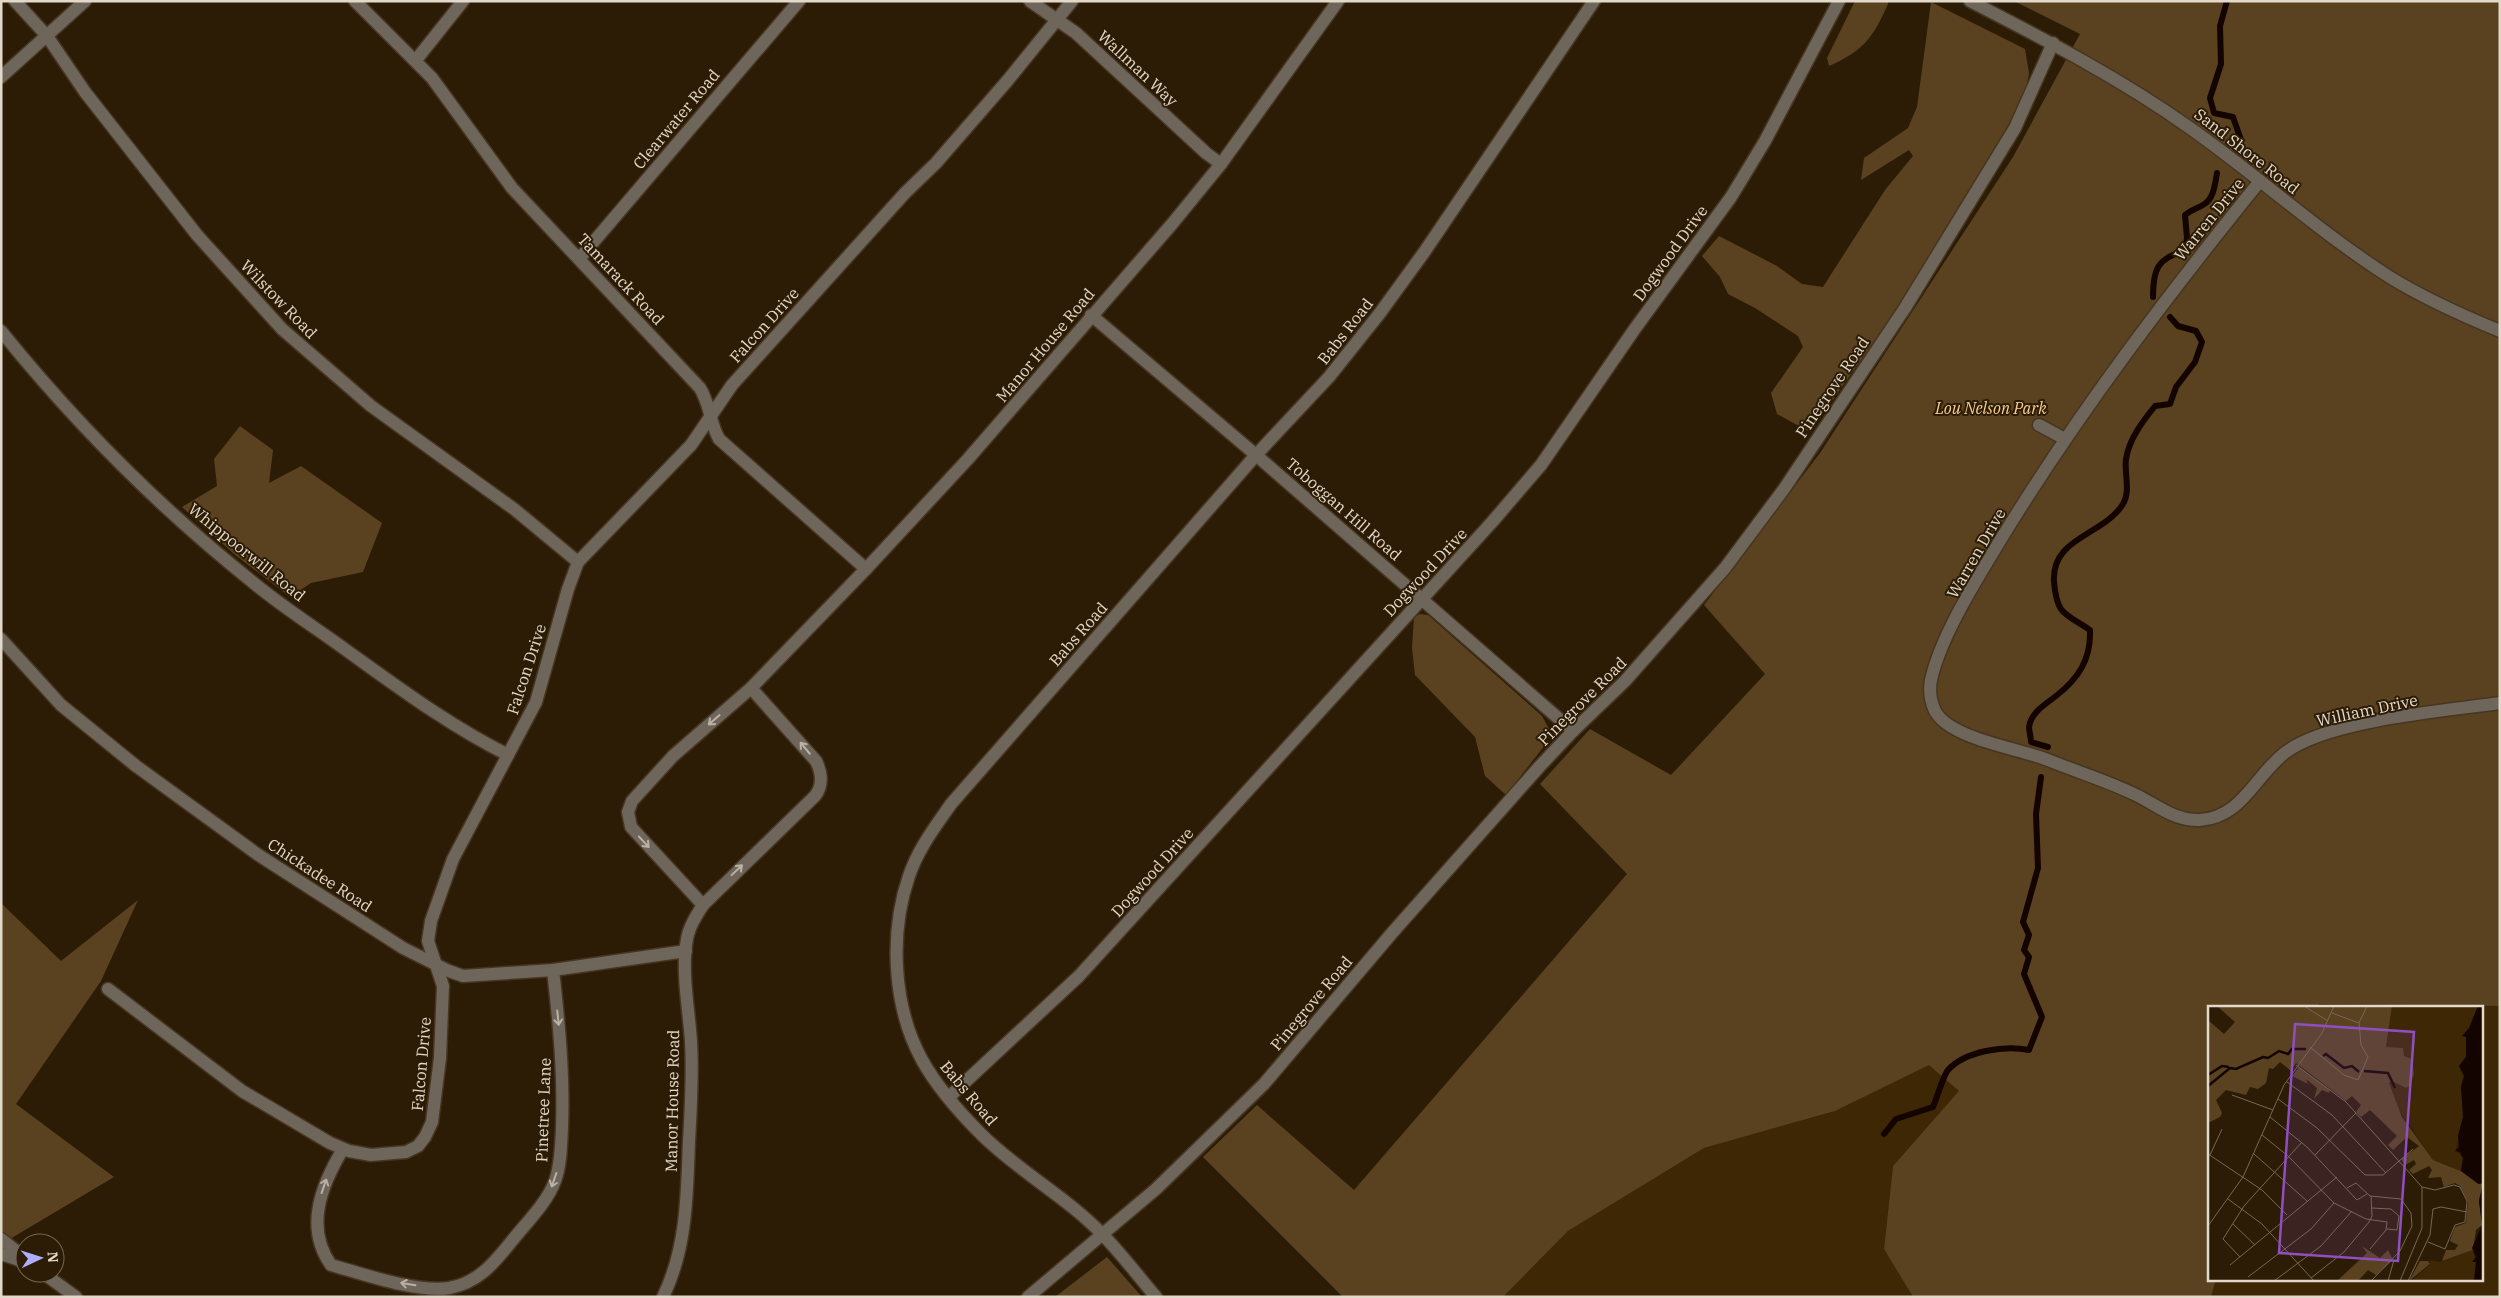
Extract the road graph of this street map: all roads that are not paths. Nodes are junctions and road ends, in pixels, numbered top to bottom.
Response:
1 (15, 1) edge
2 (85, 1) edge
3 (356, 1) edge
4 (463, 1) edge
5 (799, 1) edge
6 (1030, 1) edge
7 (1072, 1) edge
8 (1338, 1) edge
9 (1594, 1) edge
10 (1839, 1) edge
11 (1970, 1) edge
12 (1058, 19) junction
13 (46, 36) junction
14 (2052, 43) junction
15 (416, 60) junction
16 (1, 77) edge
17 (1221, 164) junction
18 (2260, 181) junction
19 (579, 259) junction
20 (1091, 315) junction
21 (1, 331) edge
22 (2500, 331) edge
23 (711, 416) junction
24 (2039, 425) dead end
25 (2064, 439) junction
26 (1256, 455) junction
27 (578, 562) junction
28 (866, 569) junction
29 (1422, 598) junction
30 (1, 639) edge
31 (751, 688) junction
32 (2500, 703) edge
33 (1573, 731) junction
34 (508, 755) junction
35 (2211, 818) joint
36 (702, 905) junction
37 (686, 951) junction
38 (434, 964) junction
39 (553, 970) junction
40 (108, 989) dead end
41 (949, 1097) junction
42 (343, 1149) junction
43 (1101, 1233) junction
44 (1, 1239) edge
45 (15, 1250) edge
46 (1, 1254) edge
47 (15, 1259) edge
48 (57, 1283) edge
49 (76, 1297) edge
50 (663, 1297) edge
51 (1028, 1297) edge
52 (1156, 1297) edge

1 - 13 street, Wilstow Road
2 - 13 street
3 - 15 street, Tamarack Road
4 - 15 street
5 - 19 street, Clearwater Road
6 - 12 street, Wallman Way
7 - 12 street, Falcon Drive
8 - 17 street, Manor House Road
9 - 26 street, Babs Road
10 - 29 street, Dogwood Drive
11 - 14 street, Sand Shore Road
12 - 17 street, Wallman Way
12 - 23 street, Falcon Drive
13 - 16 street
13 - 27 street, Wilstow Road
14 - 18 street, Sand Shore Road
14 - 33 street, Pinegrove Road
15 - 19 street, Tamarack Road
17 - 20 street, Manor House Road
18 - 22 street, Sand Shore Road
18 - 25 street, Warren Drive
19 - 23 street, Tamarack Road
20 - 26 street, Toboggan Hill Road
20 - 28 street, Manor House Road
21 - 34 street, Whippoorwill Road
23 - 27 street, Falcon Drive
23 - 28 street, Tamarack Road
24 - 25 street
25 - 35 street, Warren Drive
26 - 29 street, Toboggan Hill Road
26 - 41 street, Babs Road
27 - 34 street, Falcon Drive
28 - 31 street, Manor House Road
29 - 33 street, Toboggan Hill Road
29 - 41 street, Dogwood Drive
30 - 38 street, Chickadee Road
36 -> 31 street, Manor House Road
31 -> 36 street, Manor House Road
32 - 35 street, William Drive
33 - 43 street, Pinegrove Road
34 - 38 street, Falcon Drive
36 - 37 street, Manor House Road
37 - 39 street, Chickadee Road
37 - 50 street, Manor House Road
38 - 39 street, Chickadee Road
38 - 42 street, Falcon Drive
39 -> 42 street, Pinetree Lane
40 - 42 street, Falcon Drive
41 - 43 street, Babs Road
43 - 51 street, Pinegrove Road
43 - 52 street, Babs Road
44 - 45 street
46 - 47 street
48 - 49 street

